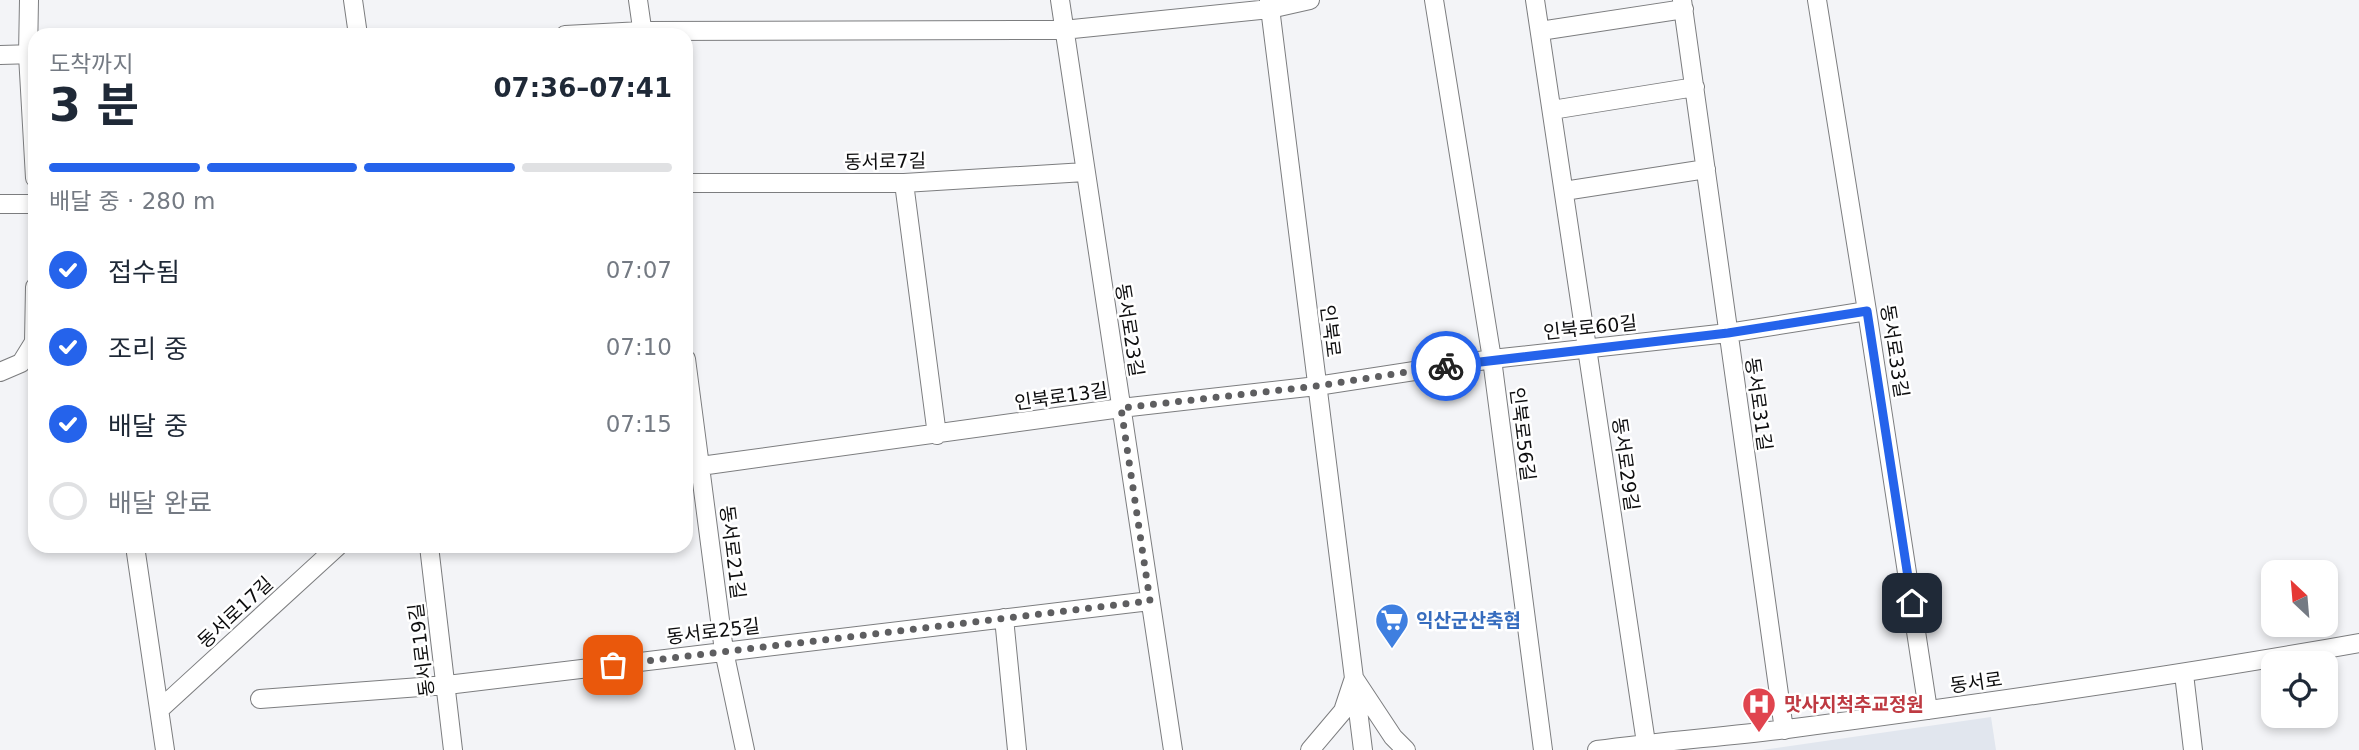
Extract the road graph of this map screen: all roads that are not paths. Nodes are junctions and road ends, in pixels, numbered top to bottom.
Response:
1 (29, 0) edge
2 (353, 0) edge
3 (638, 0) edge
4 (1059, 0) edge
5 (1310, 0) edge
6 (1434, 0) edge
7 (1535, 0) edge
8 (1817, 0) edge
9 (1683, 4) edge
10 (1269, 5) edge
11 (31, 28) edge
12 (357, 28) edge
13 (641, 28) edge
14 (1063, 30) junction
15 (1540, 30) junction
16 (693, 33) edge
17 (0, 55) edge
18 (28, 55) edge
19 (1695, 87) junction
20 (1552, 110) junction
21 (1706, 169) junction
22 (1085, 172) junction
23 (693, 183) edge
24 (904, 184) junction
25 (1564, 191) junction
26 (0, 204) edge
27 (28, 204) edge
28 (1867, 311) junction
29 (1728, 333) junction
30 (1587, 349) junction
31 (28, 352) edge
32 (1492, 359) junction
33 (0, 372) edge
34 (1317, 386) junction
35 (1121, 408) junction
36 (937, 435) junction
37 (693, 468) edge
38 (136, 553) edge
39 (330, 553) edge
40 (430, 553) edge
41 (1150, 601) junction
42 (1004, 618) junction
43 (2359, 643) edge
44 (724, 651) junction
45 (2184, 674) junction
46 (1354, 678) junction
47 (447, 685) junction
48 (260, 699) dead end
49 (160, 709) junction
50 (1928, 710) junction
51 (1784, 730) junction
52 (1646, 743) junction
53 (165, 750) edge
54 (453, 750) edge
55 (745, 750) edge
56 (1017, 750) edge
57 (1173, 750) edge
58 (1311, 750) edge
59 (1363, 750) edge
60 (1406, 750) edge
61 (1543, 750) edge
62 (1597, 750) edge
63 (2193, 750) edge

1 - 11 street
2 - 12 street
3 - 13 street
4 - 14 street, 동서로23길
5 - 10 street
6 - 32 street, 인북로56길
7 - 15 street, 동서로29길
8 - 28 street, 동서로33길
9 - 15 street
9 - 19 street, 동서로31길
10 - 14 street
10 - 34 street, 인북로
14 - 16 street
14 - 22 street, 동서로23길
15 - 20 street, 동서로29길
17 - 18 street
19 - 20 street
19 - 21 street, 동서로31길
20 - 25 street, 동서로29길
21 - 25 street
21 - 29 street, 동서로31길
22 - 24 street, 동서로7길
22 - 35 street, 동서로23길
23 - 24 street, 동서로7길
24 - 36 street
25 - 30 street, 동서로29길
26 - 27 street
28 - 29 street, 인북로60길
28 - 50 street, 동서로33길
29 - 30 street, 인북로60길
29 - 51 street, 동서로31길
30 - 32 street, 인북로60길
30 - 52 street, 동서로29길
31 - 33 street
32 - 34 street, 인북로60길
32 - 61 street, 인북로56길
34 - 35 street, 인북로13길
34 - 46 street, 인북로
35 - 36 street, 인북로13길
35 - 41 street, 동서로23길
36 - 37 street, 인북로13길
37 - 44 street, 동서로21길
38 - 49 street
39 - 49 street, 동서로17길
40 - 47 street, 동서로19길
41 - 42 street, 동서로25길
41 - 57 street, 동서로23길
42 - 44 street, 동서로25길
42 - 56 street
43 - 45 street, 동서로
44 - 47 street, 동서로25길
44 - 55 street, 동서로21길
45 - 50 street, 동서로
45 - 63 street
46 - 58 street
46 - 59 street, 인북로
46 - 60 street
47 - 48 street, 동서로25길
47 - 54 street, 동서로19길
49 - 53 street
50 - 51 street, 동서로
51 - 52 street, 동서로
52 - 62 street, 동서로

